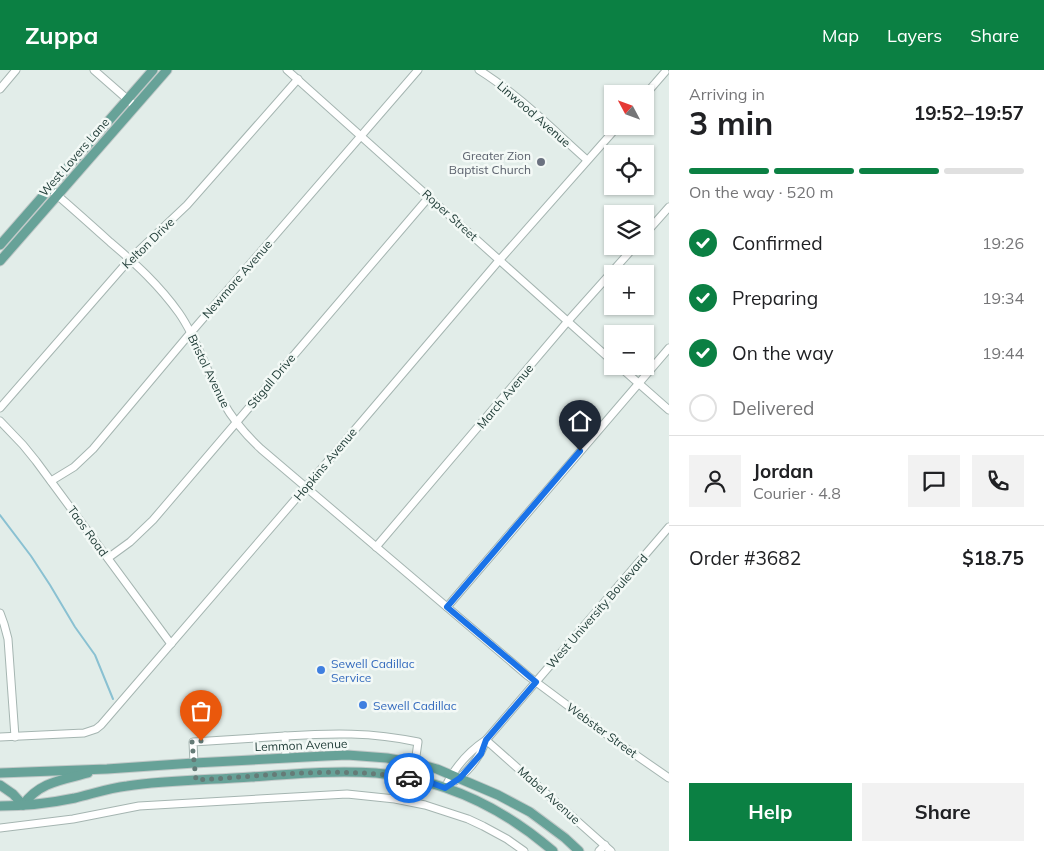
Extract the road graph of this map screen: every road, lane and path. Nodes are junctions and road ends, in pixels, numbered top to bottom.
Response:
1 (16, 70) edge
2 (94, 70) edge
3 (153, 70) edge
4 (167, 70) edge
5 (287, 70) edge
6 (418, 70) edge
7 (479, 70) edge
8 (666, 72) edge
9 (298, 79) junction
10 (654, 85) edge
11 (0, 89) edge
12 (128, 99) junction
13 (135, 106) junction
14 (610, 135) edge
15 (360, 136) junction
16 (587, 160) junction
17 (50, 189) junction
18 (58, 196) junction
19 (429, 197) junction
20 (669, 207) edge
21 (654, 224) edge
22 (0, 246) edge
23 (627, 255) edge
24 (130, 259) junction
25 (499, 259) junction
26 (0, 261) edge
27 (568, 322) junction
28 (190, 333) junction
29 (669, 348) edge
30 (604, 354) edge
31 (629, 375) edge
32 (638, 383) junction
33 (0, 408) edge
34 (669, 410) edge
35 (0, 421) edge
36 (236, 423) junction
37 (51, 481) junction
38 (306, 487) junction
39 (669, 527) edge
40 (376, 547) junction
41 (108, 558) junction
42 (447, 607) junction
43 (0, 613) edge
44 (171, 644) junction
45 (536, 682) junction
46 (286, 736) junction
47 (0, 737) edge
48 (15, 737) junction
49 (486, 740) junction
50 (286, 758) junction
51 (194, 762) junction
52 (416, 763) junction
53 (107, 769) junction
54 (0, 773) edge
55 (456, 776) junction
56 (669, 778) edge
57 (196, 780) junction
58 (0, 785) edge
59 (445, 788) junction
60 (23, 805) junction
61 (0, 806) edge
62 (0, 828) edge
63 (602, 848) edge
64 (524, 851) edge
65 (553, 851) edge
66 (579, 851) edge
67 (611, 851) edge

1 - 11 street
2 - 12 street
3 - 12 main road, West Lovers Lane
4 - 13 main road, West Lovers Lane
5 - 9 street, Roper Street
6 - 15 street, Newmore Avenue
7 - 16 street, Linwood Avenue
8 - 10 street
9 - 15 street, Roper Street
9 - 24 street, Kelton Drive
12 - 13 street
12 - 17 main road, West Lovers Lane
13 - 18 main road, West Lovers Lane
14 - 16 street, Hopkins Avenue
15 - 19 street, Roper Street
15 - 28 street, Newmore Avenue
16 - 25 street, Hopkins Avenue
17 - 18 street, Bristol Avenue
17 - 22 main road, West Lovers Lane
18 - 24 street, Bristol Avenue
18 - 26 main road, West Lovers Lane
19 - 25 street, Roper Street
19 - 36 street, Stigall Drive
20 - 21 street
23 - 27 street, March Avenue
24 - 28 street, Bristol Avenue
24 - 33 street, Kelton Drive
25 - 27 street, Roper Street
25 - 38 street, Hopkins Avenue
27 - 30 street, Roper Street
27 - 40 street, March Avenue
28 - 36 street, Bristol Avenue
28 - 37 street, Newmore Avenue
29 - 32 street
31 - 32 street
32 - 34 street
32 - 42 street
35 - 37 street, Taos Road
36 - 38 street, Bristol Avenue
36 - 41 street, Stigall Drive
37 - 41 street, Taos Road
38 - 40 street, Bristol Avenue
38 - 44 street, Hopkins Avenue
39 - 45 street, West University Boulevard
40 - 42 street, Bristol Avenue
41 - 44 street, Taos Road
42 - 45 street, Bristol Avenue
43 - 48 street
44 - 48 street, Hopkins Avenue
45 - 49 street, West University Boulevard
45 - 56 street, Webster Street
46 - 50 street
46 - 51 street
46 - 52 street
47 - 48 street, Hopkins Avenue
49 - 55 street, West University Boulevard
49 - 63 street, Mabel Avenue
50 - 51 main road, Lemmon Avenue
50 - 52 main road, Lemmon Avenue
51 - 53 main road, Lemmon Avenue
51 - 57 main road
52 - 55 main road, Lemmon Avenue
53 - 54 main road, Lemmon Avenue
53 - 60 main road
55 - 59 street, West University Boulevard
55 - 66 main road, Lemmon Avenue
57 - 59 main road
57 - 60 main road
58 - 60 main road
59 - 65 main road
60 - 61 main road
62 - 64 street
63 - 67 street, Mabel Avenue

